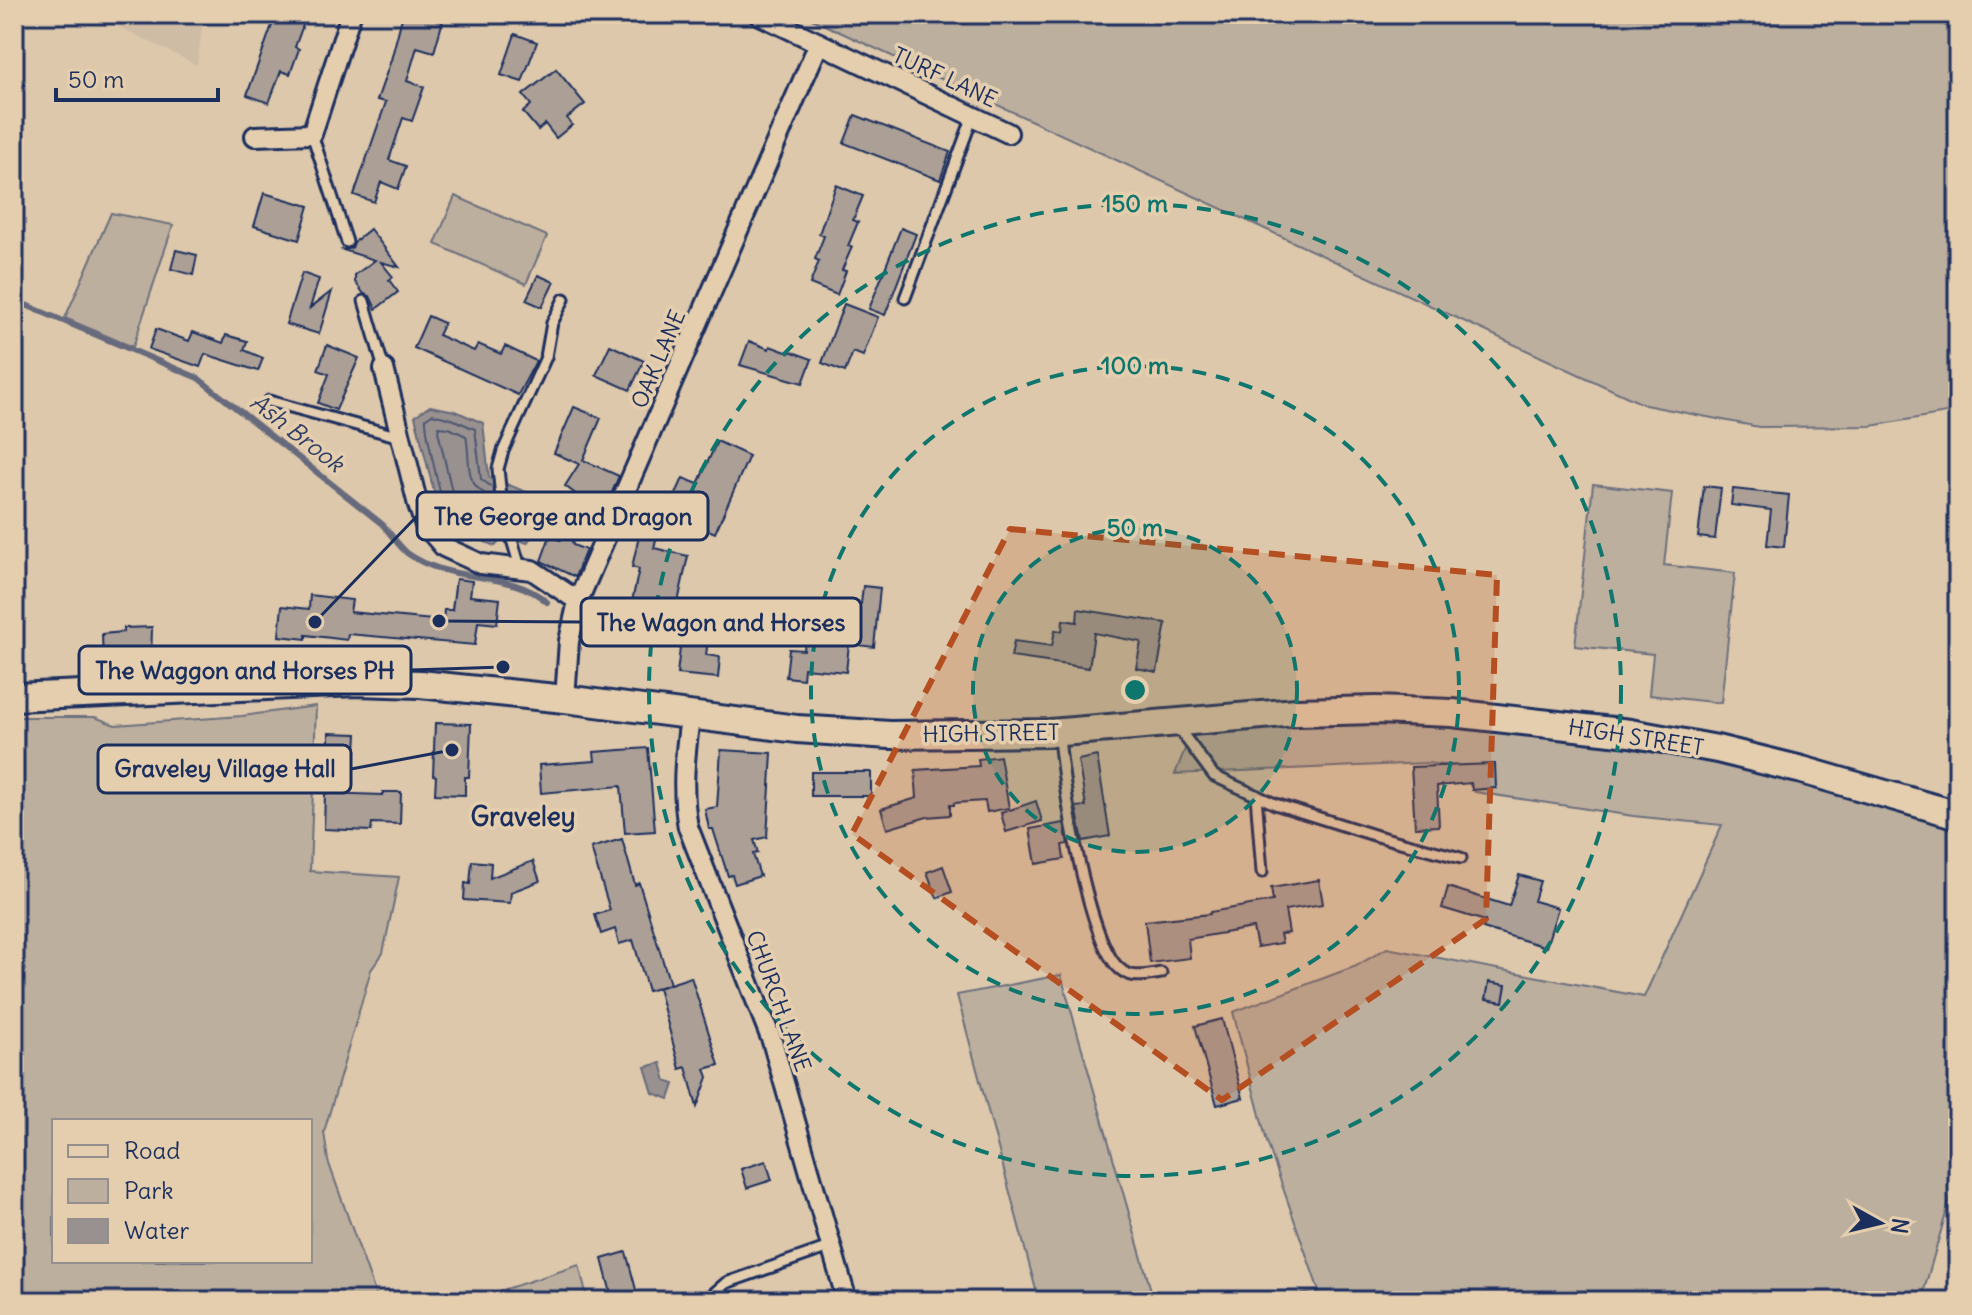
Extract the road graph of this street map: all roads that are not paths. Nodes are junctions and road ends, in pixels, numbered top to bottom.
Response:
1 (351, 14) edge
2 (758, 14) edge
3 (819, 43) junction
4 (973, 116) junction
5 (1008, 133) dead end
6 (312, 134) junction
7 (255, 136) dead end
8 (347, 242) dead end
9 (905, 298) dead end
10 (564, 299) dead end
11 (364, 301) dead end
12 (384, 369) joint
13 (269, 401) dead end
14 (401, 437) junction
15 (520, 567) junction
16 (578, 601) junction
17 (14, 697) edge
18 (565, 699) junction
19 (690, 717) junction
20 (1174, 722) junction
21 (1059, 732) junction
22 (1256, 795) junction
23 (1958, 815) edge
24 (1461, 858) dead end
25 (1262, 872) dead end
26 (1161, 973) dead end
27 (832, 1246) junction
28 (705, 1301) edge
29 (847, 1301) edge

1 - 6 street
2 - 3 street, TURF LANE
3 - 4 street, TURF LANE
3 - 16 street, OAK LANE
4 - 5 street, TURF LANE
4 - 9 lane
6 - 7 street
6 - 8 lane
10 - 15 lane
11 - 12 lane
12 - 14 street
13 - 14 lane
14 - 15 street
15 - 16 street
16 - 18 street, OAK LANE
17 - 18 main road, HIGH STREET
18 - 19 main road, HIGH STREET
19 - 21 main road, HIGH STREET
19 - 27 street, CHURCH LANE
20 - 21 main road, HIGH STREET
20 - 22 lane
20 - 23 main road, HIGH STREET
21 - 26 lane
22 - 24 lane
22 - 25 lane
27 - 28 lane
27 - 29 street, CHURCH LANE

